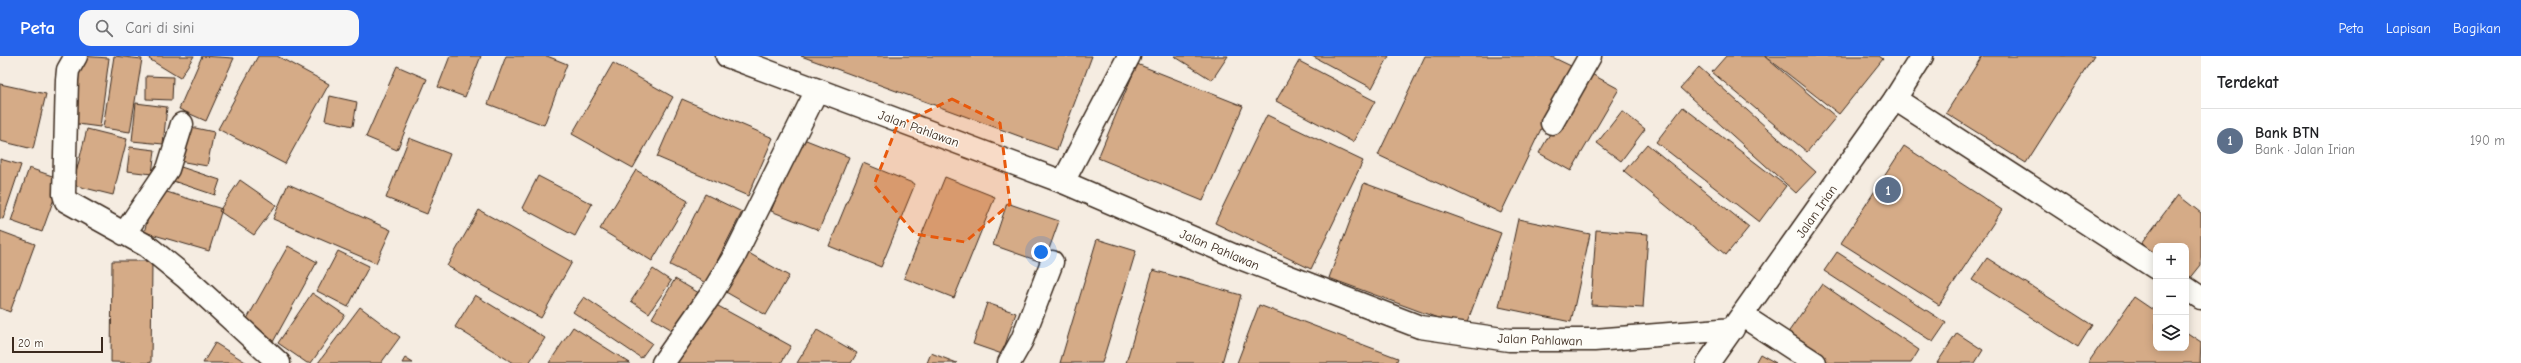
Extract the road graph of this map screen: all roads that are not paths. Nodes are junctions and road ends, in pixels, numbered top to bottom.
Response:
1 (76, 56) edge
2 (727, 56) edge
3 (1129, 56) edge
4 (1590, 56) edge
5 (1922, 56) edge
6 (817, 90) junction
7 (1895, 99) junction
8 (1552, 123) dead end
9 (182, 124) dead end
10 (1063, 182) junction
11 (124, 234) junction
12 (1052, 262) dead end
13 (2153, 266) edge
14 (2189, 290) edge
15 (2201, 298) edge
16 (1738, 322) junction
17 (279, 363) edge
18 (663, 363) edge
19 (1009, 363) edge
20 (1708, 363) edge
21 (1815, 363) edge

1 - 11 street
2 - 6 street, Jalan Pahlawan
3 - 10 street
4 - 8 street
5 - 7 street, Jalan Irian
6 - 10 street, Jalan Pahlawan
6 - 18 street
7 - 13 street
7 - 16 street, Jalan Irian
9 - 11 street
10 - 16 street, Jalan Pahlawan
11 - 17 street
12 - 19 street
14 - 15 street
16 - 20 street, Jalan Irian
16 - 21 street

